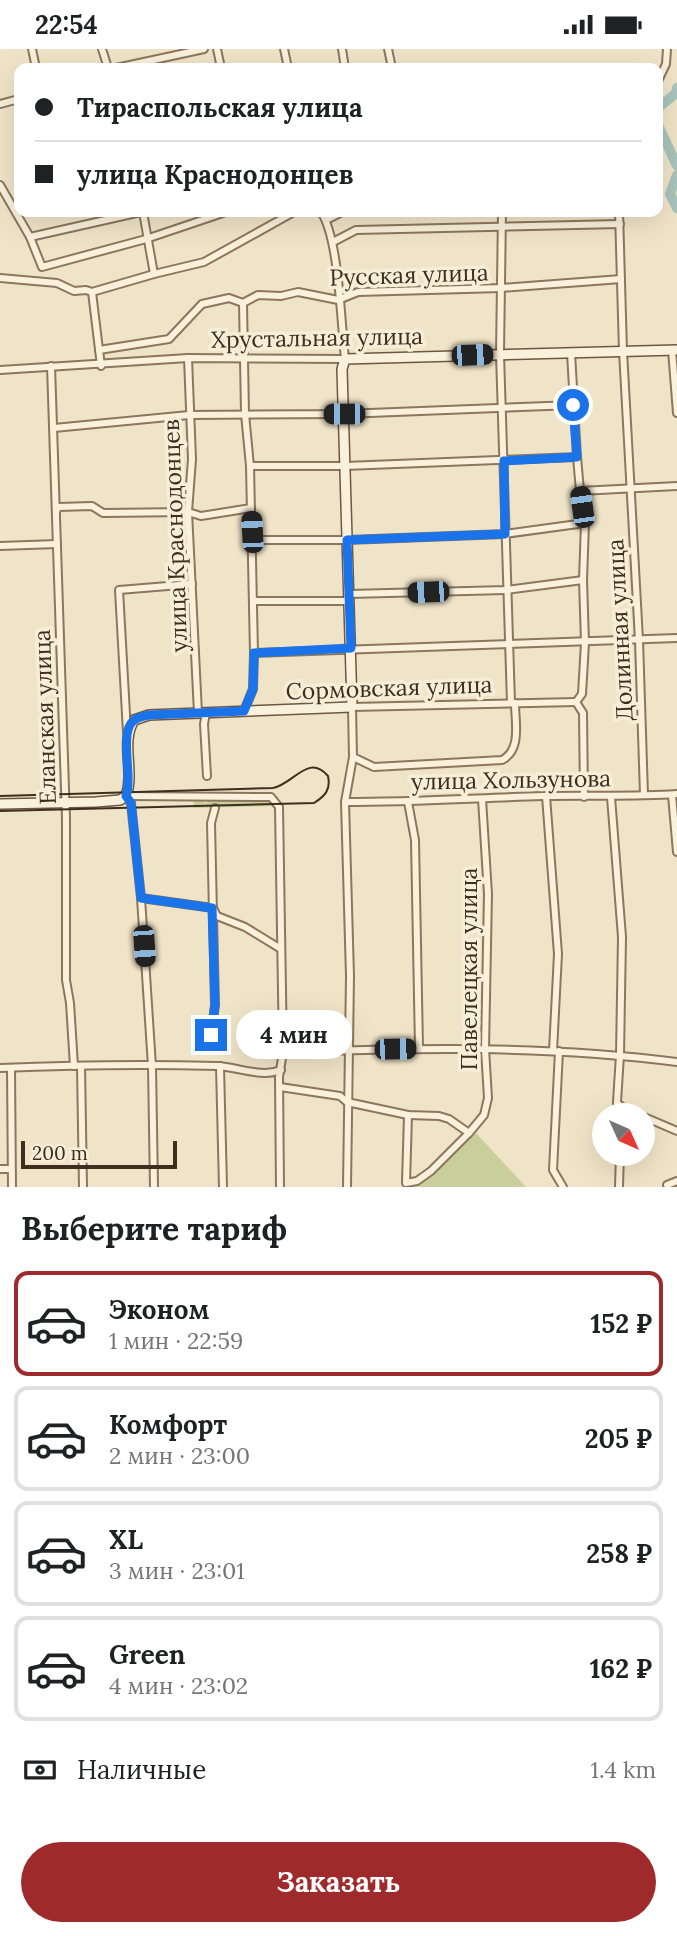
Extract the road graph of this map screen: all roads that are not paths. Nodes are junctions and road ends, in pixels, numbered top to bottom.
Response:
1 (204, 49) edge
2 (667, 49) edge
3 (139, 63) edge
4 (663, 70) edge
5 (0, 185) edge
6 (14, 209) edge
7 (18, 217) edge
8 (100, 217) edge
9 (143, 217) edge
10 (211, 217) edge
11 (285, 217) edge
12 (324, 217) edge
13 (332, 217) edge
14 (502, 217) edge
15 (620, 217) edge
16 (326, 220) junction
17 (621, 224) junction
18 (503, 227) junction
19 (30, 237) junction
20 (146, 239) junction
21 (333, 241) junction
22 (154, 274) junction
23 (0, 278) edge
24 (621, 279) junction
25 (501, 288) junction
26 (92, 292) junction
27 (338, 300) junction
28 (243, 303) junction
29 (99, 349) junction
30 (675, 350) edge
31 (623, 351) junction
32 (571, 353) junction
33 (499, 354) junction
34 (188, 358) junction
35 (345, 359) junction
36 (244, 360) junction
37 (51, 366) junction
38 (101, 366) junction
39 (0, 370) edge
40 (573, 405) junction
41 (502, 408) junction
42 (677, 413) edge
43 (245, 414) junction
44 (344, 414) junction
45 (188, 415) junction
46 (54, 428) junction
47 (577, 457) junction
48 (504, 461) junction
49 (250, 466) junction
50 (345, 466) junction
51 (677, 486) edge
52 (630, 489) junction
53 (580, 491) junction
54 (251, 508) junction
55 (188, 512) junction
56 (55, 514) junction
57 (585, 523) junction
58 (505, 534) junction
59 (252, 540) junction
60 (347, 540) junction
61 (57, 544) junction
62 (0, 546) edge
63 (583, 580) junction
64 (192, 584) junction
65 (506, 590) junction
66 (349, 597) junction
67 (254, 601) junction
68 (677, 638) edge
69 (639, 640) junction
70 (584, 643) junction
71 (508, 644) junction
72 (351, 648) junction
73 (254, 653) junction
74 (576, 702) junction
75 (513, 703) junction
76 (352, 707) junction
77 (244, 711) junction
78 (202, 713) junction
79 (127, 732) junction
80 (353, 757) junction
81 (207, 776) dead end
82 (644, 795) junction
83 (674, 795) edge
84 (126, 796) junction
85 (546, 796) junction
86 (584, 797) junction
87 (611, 797) junction
88 (482, 799) junction
89 (66, 801) junction
90 (345, 801) junction
91 (408, 802) junction
92 (0, 804) edge
93 (215, 808) dead end
94 (677, 852) edge
95 (141, 898) junction
96 (212, 908) junction
97 (281, 949) junction
98 (211, 1035) dead end
99 (419, 1048) junction
100 (485, 1049) junction
101 (348, 1050) junction
102 (556, 1051) junction
103 (282, 1052) junction
104 (620, 1055) junction
105 (677, 1062) edge
106 (77, 1066) junction
107 (152, 1066) junction
108 (220, 1066) junction
109 (0, 1068) edge
110 (11, 1068) junction
111 (281, 1070) junction
112 (280, 1087) junction
113 (347, 1102) junction
114 (617, 1102) edge
115 (408, 1115) junction
116 (655, 1121) edge
117 (677, 1131) edge
118 (468, 1133) junction
119 (620, 1166) edge
120 (0, 1169) edge
121 (11, 1169) junction
122 (677, 1181) edge
123 (667, 1185) dead end
124 (12, 1187) edge
125 (83, 1187) edge
126 (153, 1187) edge
127 (223, 1187) edge
128 (280, 1187) edge
129 (347, 1187) edge
130 (563, 1187) edge
131 (619, 1187) edge

1 - 3 street
2 - 4 street
5 - 6 street
7 - 19 street
8 - 19 street
9 - 20 street
10 - 20 street
11 - 22 street
12 - 16 street
13 - 16 street
14 - 18 street
15 - 17 street, Долинная улица
16 - 21 street
17 - 18 street
17 - 24 street, Долинная улица
18 - 21 street
18 - 25 street
19 - 20 street
20 - 22 street
21 - 27 street
22 - 26 street
23 - 26 street
24 - 25 street, Русская улица
24 - 31 street, Долинная улица
25 - 27 street, Русская улица
25 - 33 street
26 - 29 street
27 - 28 street, Русская улица
27 - 35 street
28 - 29 street, Русская улица
28 - 36 street
29 - 38 street
30 - 31 street, Хрустальная улица
30 - 42 street
31 - 32 street, Хрустальная улица
31 - 52 street, Долинная улица
32 - 33 street, Хрустальная улица
32 - 40 street
33 - 35 street, Хрустальная улица
33 - 41 street
34 - 36 street, Хрустальная улица
34 - 38 street, Хрустальная улица
34 - 45 street, улица Краснодонцев
35 - 36 street, Хрустальная улица
35 - 44 street
36 - 43 street
37 - 38 street, Хрустальная улица
37 - 39 street, Хрустальная улица
37 - 46 street, Еланская улица
40 - 41 street
40 - 47 street
41 - 44 street
41 - 48 street
43 - 44 street
43 - 45 street
43 - 49 street
44 - 50 street
45 - 46 street
45 - 55 street, улица Краснодонцев
46 - 56 street, Еланская улица
47 - 48 street
47 - 53 street
48 - 50 street
48 - 58 street
49 - 50 street
49 - 54 street
50 - 60 street
51 - 52 street
52 - 53 street
52 - 69 street, Долинная улица
53 - 57 street
54 - 55 street
54 - 59 street
55 - 56 street
55 - 64 street, улица Краснодонцев
56 - 61 street, Еланская улица
57 - 58 street
57 - 63 street
58 - 60 street
58 - 65 street
59 - 60 street
59 - 67 street
60 - 66 street
61 - 62 street
61 - 89 street, Еланская улица
63 - 65 street
63 - 70 street
64 - 78 street, улица Краснодонцев
64 - 79 street
65 - 66 street
65 - 71 street
66 - 67 street
66 - 72 street
67 - 73 street
68 - 69 street
69 - 70 street
69 - 82 street, Долинная улица
70 - 71 street
70 - 74 street
71 - 72 street
71 - 75 street
72 - 73 street
72 - 76 street
73 - 77 street
74 - 75 street, Сормовская улица
74 - 86 street
75 - 76 street, Сормовская улица
75 - 80 street
76 - 77 street, Сормовская улица
76 - 80 street
77 - 78 street, Сормовская улица
78 - 79 street, Сормовская улица
78 - 81 street, улица Краснодонцев
79 - 84 street
80 - 90 street
82 - 83 street, улица Хользунова
82 - 87 street, улица Хользунова
83 - 94 street
84 - 89 street
84 - 95 street
84 - 97 street
85 - 86 street, улица Хользунова
85 - 88 street, улица Хользунова
85 - 102 street
86 - 87 street, улица Хользунова
87 - 104 street
88 - 91 street, улица Хользунова
88 - 100 street, Павелецкая улица
89 - 92 street
89 - 106 street, Еланская улица
90 - 91 street, улица Хользунова
90 - 101 street
91 - 99 street
93 - 96 street
95 - 96 street
95 - 107 street
96 - 97 street
96 - 98 street
97 - 103 street
99 - 100 street
99 - 101 street
100 - 102 street
100 - 118 street, Павелецкая улица
101 - 103 street
101 - 113 street
102 - 104 street
102 - 130 street
103 - 111 street
104 - 105 street
104 - 114 street
106 - 107 street
106 - 110 street
106 - 125 street, Еланская улица
107 - 108 street
107 - 126 street
108 - 111 street
108 - 127 street
109 - 110 street
110 - 121 street
111 - 112 street
112 - 113 street
112 - 128 street
113 - 115 street
113 - 129 street
115 - 118 street
115 - 118 street, Павелецкая улица
116 - 117 street
119 - 131 street
120 - 121 street
121 - 124 street
122 - 123 street

